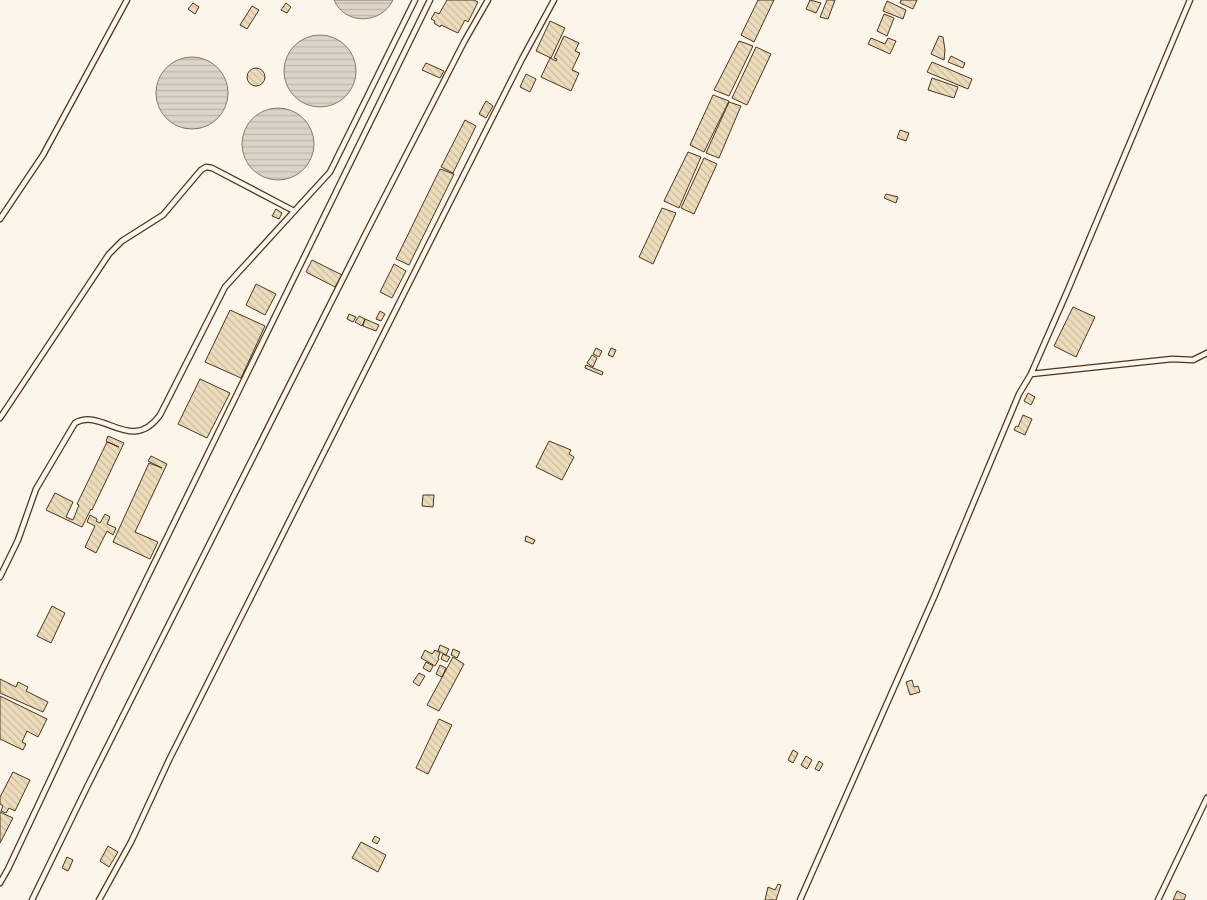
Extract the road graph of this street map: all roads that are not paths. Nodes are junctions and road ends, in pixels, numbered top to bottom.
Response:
1 (127, 0) edge
2 (415, 0) edge
3 (430, 0) edge
4 (488, 0) edge
5 (554, 0) edge
6 (1190, 0) edge
7 (294, 211) junction
8 (0, 219) edge
9 (1207, 353) edge
10 (1031, 374) junction
11 (0, 418) edge
12 (0, 577) edge
13 (1207, 798) edge
14 (0, 883) edge
15 (32, 900) edge
16 (98, 900) edge
17 (800, 900) edge
18 (1158, 900) edge

1 - 8 lane
2 - 7 lane
3 - 14 lane
4 - 15 lane
5 - 16 lane
6 - 10 lane
7 - 11 lane
7 - 12 lane
9 - 10 lane
10 - 17 lane
13 - 18 lane

